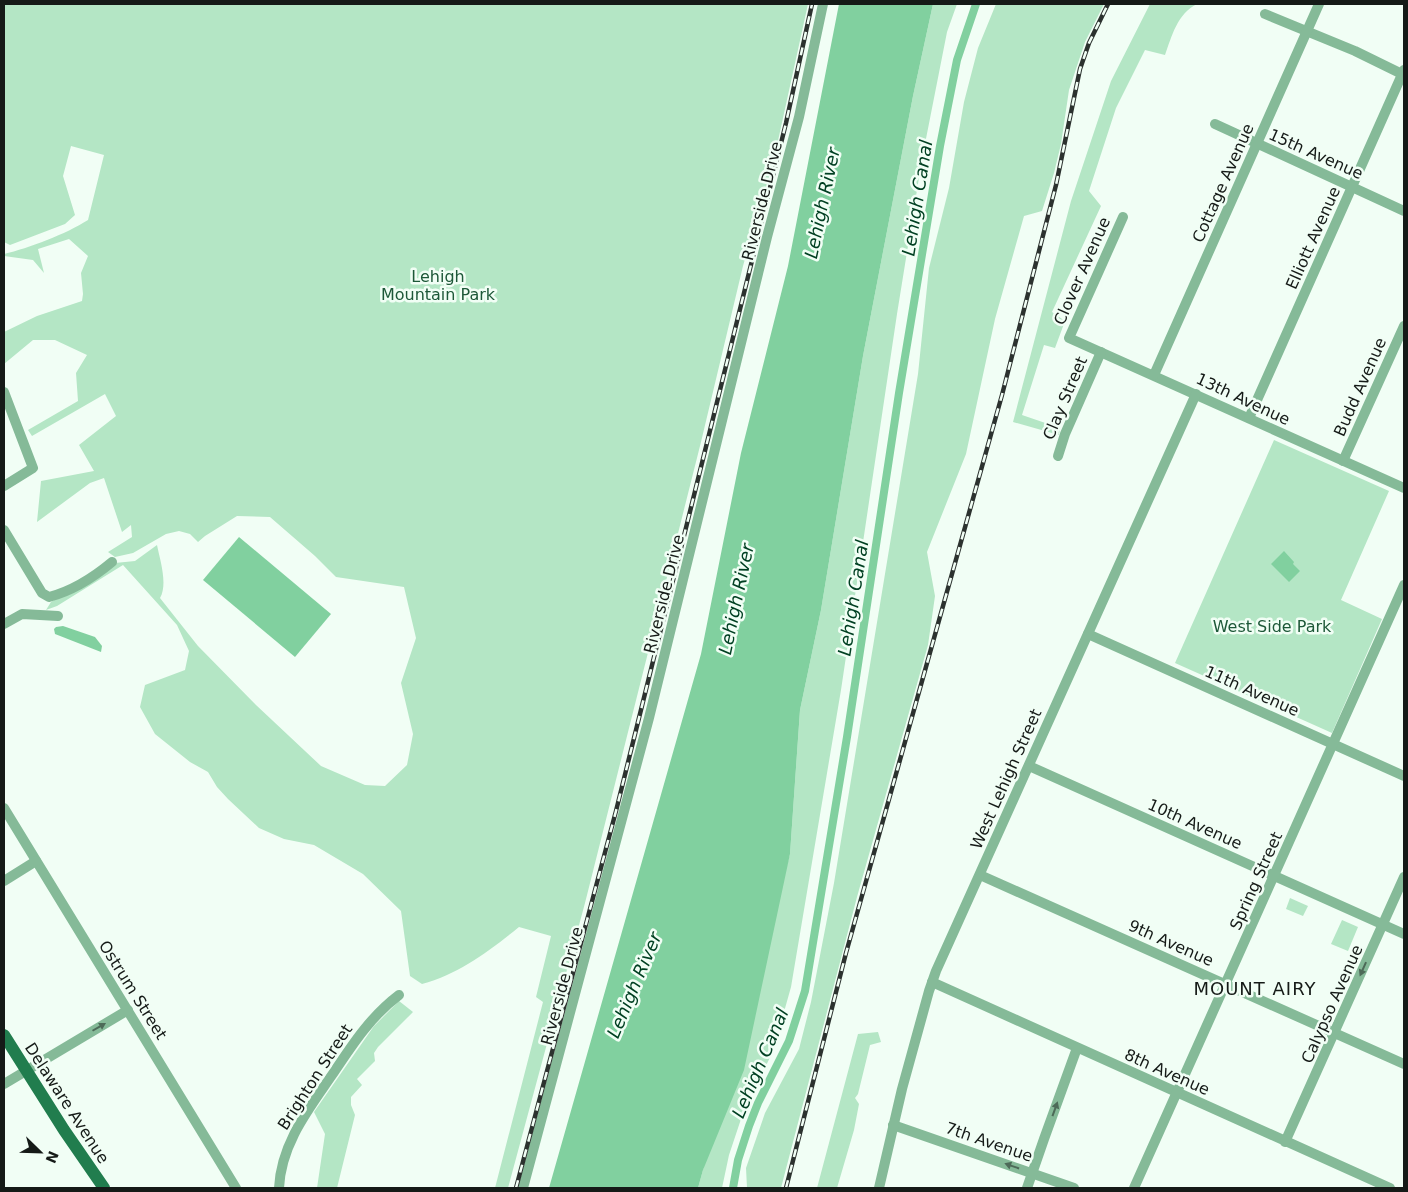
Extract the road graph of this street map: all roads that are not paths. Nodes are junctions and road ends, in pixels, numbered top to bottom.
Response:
1 (823, 4) edge
2 (1319, 4) edge
3 (1265, 14) dead end
4 (1308, 31) junction
5 (1404, 73) edge
6 (1214, 124) dead end
7 (1257, 144) junction
8 (1352, 186) junction
9 (1404, 211) edge
10 (1122, 217) dead end
11 (1404, 326) edge
12 (1069, 338) joint
13 (1101, 352) junction
14 (1154, 375) junction
15 (4, 392) edge
16 (1196, 394) junction
17 (1249, 418) junction
18 (1058, 456) dead end
19 (1343, 461) junction
20 (4, 486) edge
21 (1404, 488) edge
22 (4, 530) edge
23 (112, 562) dead end
24 (1404, 585) edge
25 (58, 616) dead end
26 (4, 624) edge
27 (1088, 634) junction
28 (1333, 744) junction
29 (1029, 766) junction
30 (1404, 776) edge
31 (4, 808) edge
32 (36, 861) junction
33 (980, 874) junction
34 (1274, 876) junction
35 (1404, 877) edge
36 (4, 881) edge
37 (1383, 925) junction
38 (1404, 934) edge
39 (932, 982) junction
40 (1226, 984) junction
41 (398, 995) dead end
42 (128, 1010) junction
43 (1335, 1033) junction
44 (4, 1036) edge
45 (1078, 1048) junction
46 (1404, 1064) edge
47 (26, 1070) junction
48 (4, 1084) edge
49 (1177, 1093) junction
50 (892, 1125) junction
51 (1286, 1142) junction
52 (1033, 1173) junction
53 (104, 1188) edge
54 (236, 1188) edge
55 (279, 1188) edge
56 (524, 1188) edge
57 (879, 1188) edge
58 (1027, 1188) edge
59 (1074, 1188) edge
60 (1134, 1188) edge
61 (1390, 1188) edge

1 - 56 street, Riverside Drive
2 - 4 street, Cottage Avenue
3 - 4 street
4 - 5 street
4 - 7 street, Cottage Avenue
5 - 8 street, Elliott Avenue
6 - 7 street, 15th Avenue
7 - 8 street, 15th Avenue
7 - 14 street, Cottage Avenue
8 - 9 street, 15th Avenue
8 - 17 street, Elliott Avenue
10 - 12 street, Clover Avenue
11 - 19 street, Budd Avenue
12 - 13 street, 13th Avenue
13 - 14 street, 13th Avenue
13 - 18 street, Clay Street
14 - 16 street, 13th Avenue
15 - 20 street
16 - 17 street, 13th Avenue
16 - 27 street, West Lehigh Street
17 - 19 street, 13th Avenue
19 - 21 street, 13th Avenue
22 - 23 street
24 - 28 street, Spring Street
25 - 26 street
27 - 28 street, 11th Avenue
27 - 29 street, West Lehigh Street
28 - 30 street, 11th Avenue
28 - 34 street, Spring Street
29 - 33 street, West Lehigh Street
29 - 34 street, 10th Avenue
31 - 32 street, Ostrum Street
32 - 36 street
32 - 42 street, Ostrum Street
33 - 39 street, West Lehigh Street
33 - 40 street, 9th Avenue
34 - 37 street, 10th Avenue
34 - 40 street, Spring Street
35 - 37 street, Calypso Avenue
37 - 38 street, 10th Avenue
37 -> 43 street, Calypso Avenue
39 - 45 street, 8th Avenue
39 - 50 street, West Lehigh Street
40 - 43 street, 9th Avenue
40 - 49 street, Spring Street
41 - 55 street, Brighton Street
47 -> 42 street
42 - 54 street, Ostrum Street
43 - 46 street, 9th Avenue
43 - 51 street, Calypso Avenue
44 - 47 main road, Delaware Avenue
45 - 49 street, 8th Avenue
52 -> 45 street
47 - 48 street
47 - 53 main road, Delaware Avenue
49 - 51 street, 8th Avenue
49 - 60 street, Spring Street
52 -> 50 street, 7th Avenue
50 - 57 street, West Lehigh Street
51 - 61 street, 8th Avenue
52 - 58 street
52 - 59 street, 7th Avenue

